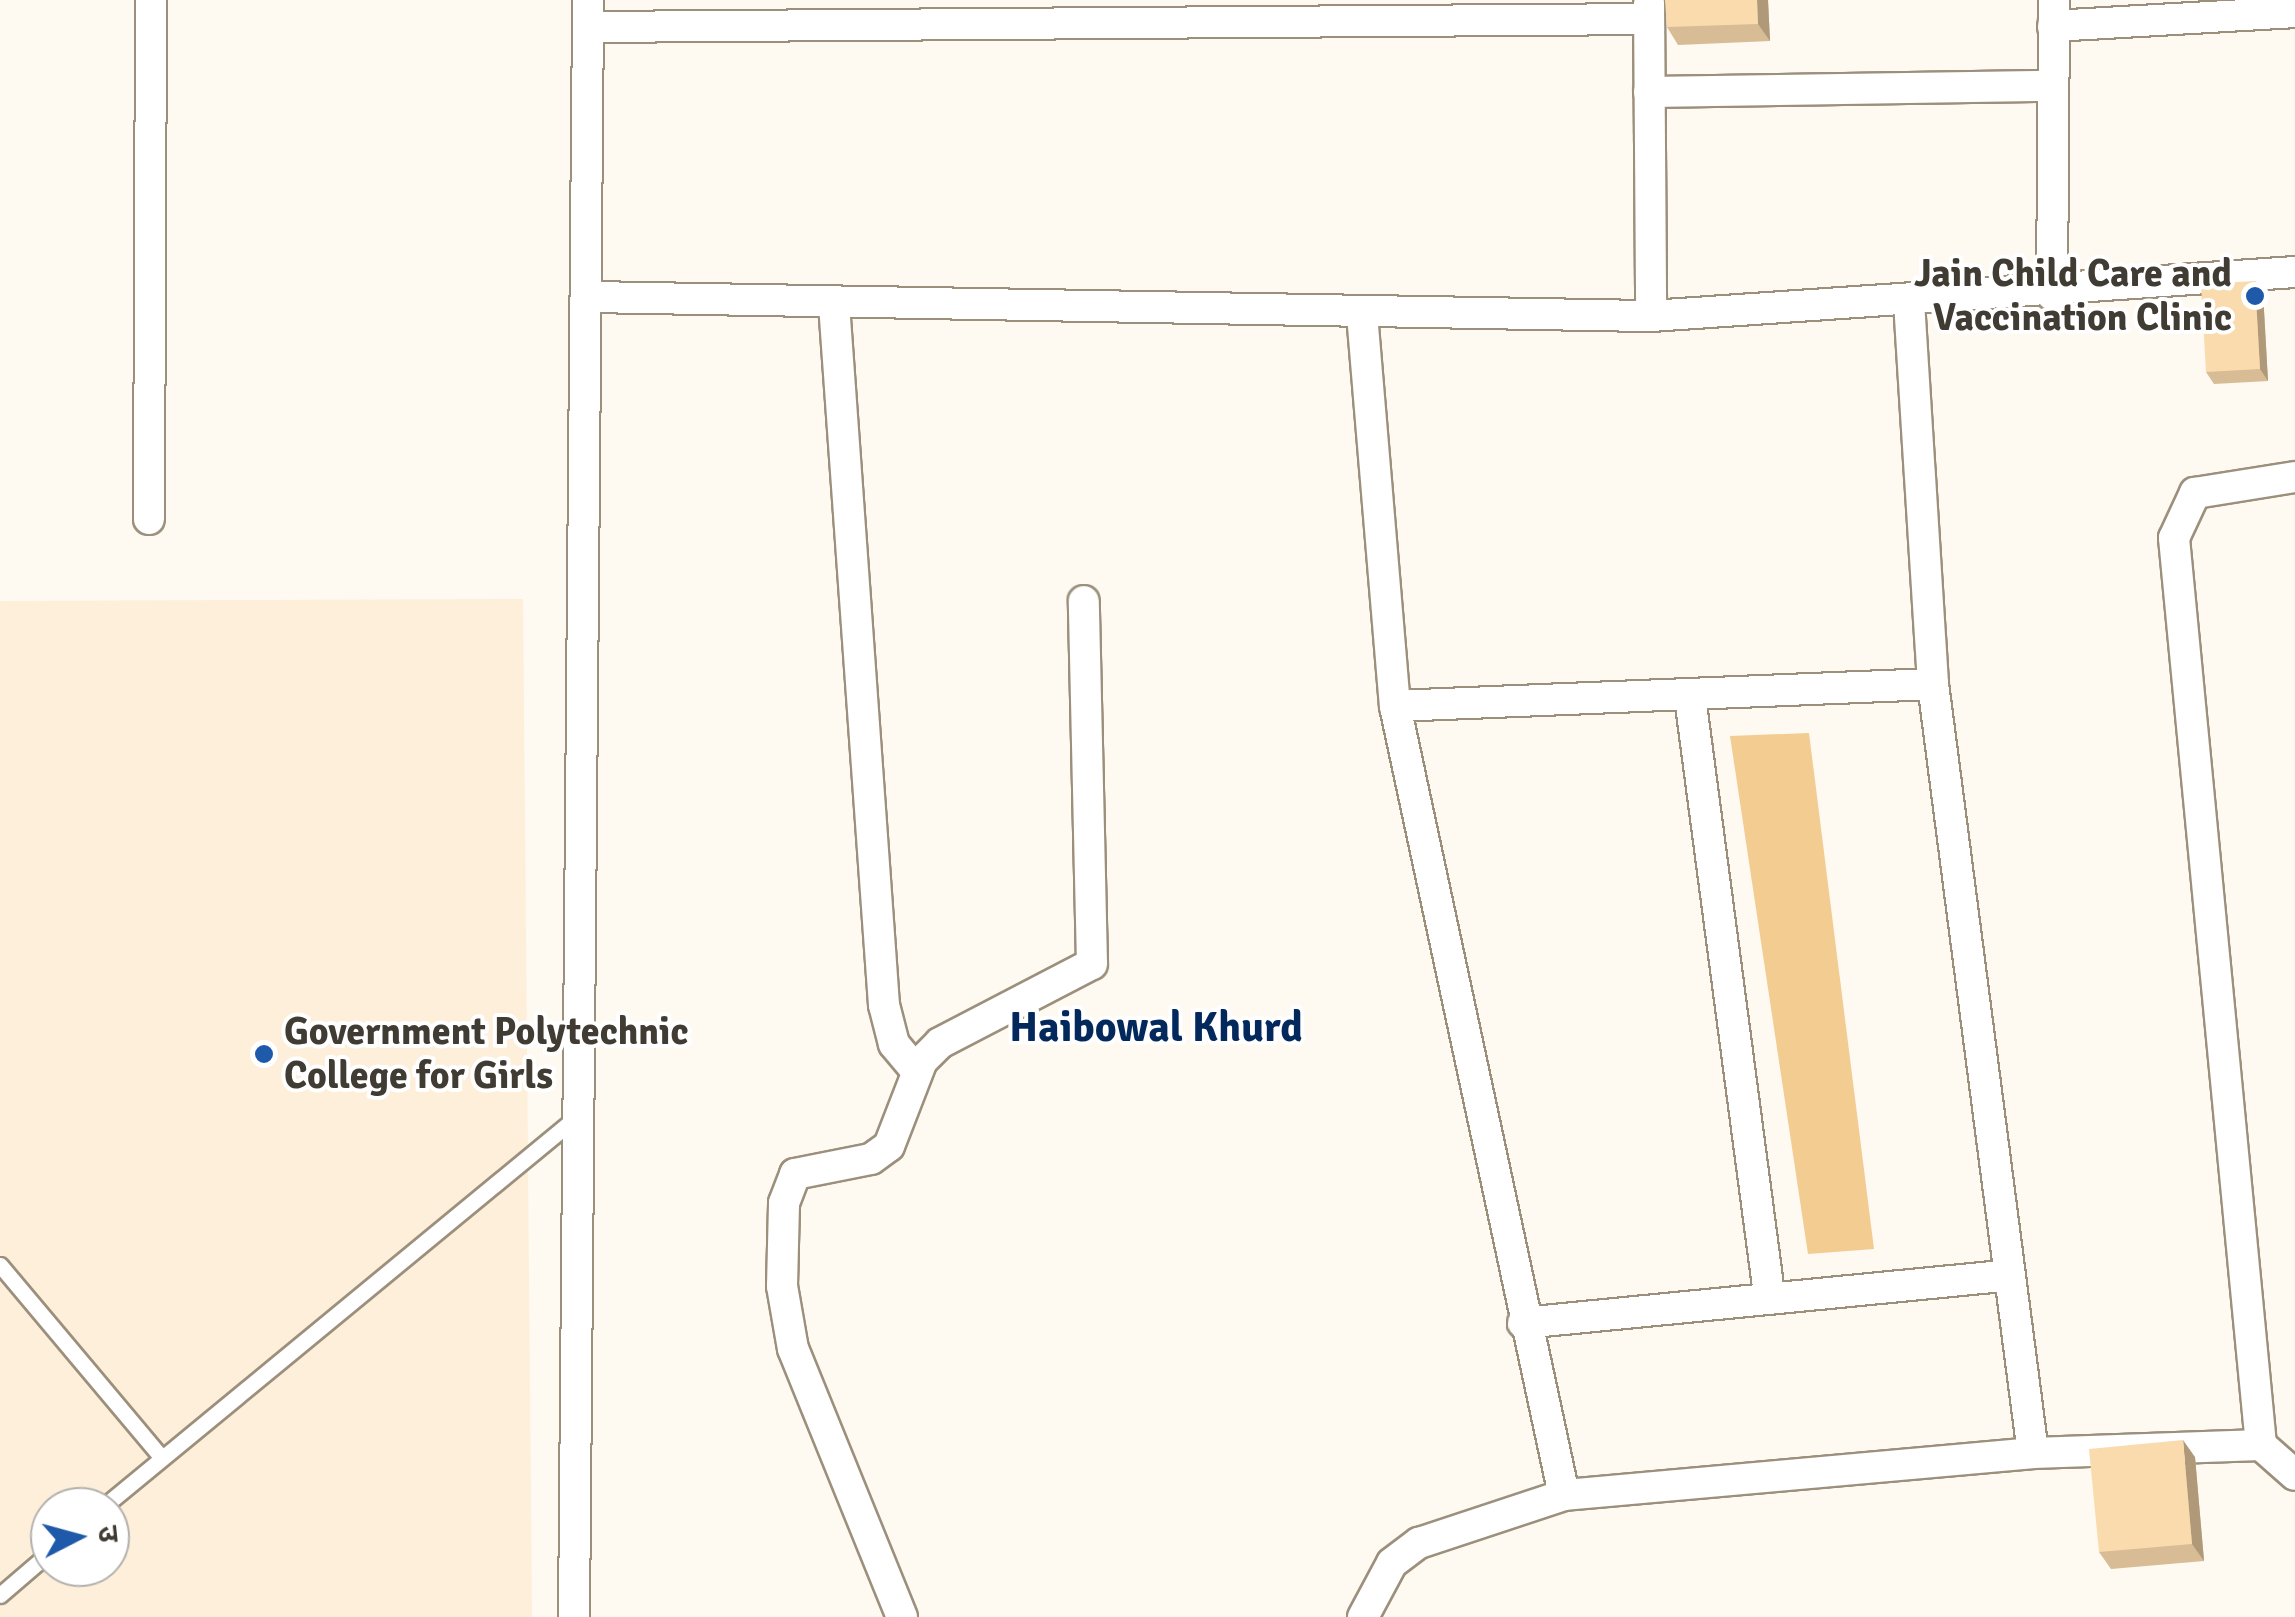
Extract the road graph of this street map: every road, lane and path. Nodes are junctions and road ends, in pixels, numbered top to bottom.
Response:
1 (151, 0) edge
2 (1649, 10) edge
3 (1173, 12) edge
4 (2295, 12) edge
5 (2054, 13) edge
6 (589, 14) edge
7 (896, 14) edge
8 (2053, 86) junction
9 (1649, 92) junction
10 (2295, 272) edge
11 (2052, 295) junction
12 (590, 297) junction
13 (1909, 302) junction
14 (834, 304) junction
15 (1362, 314) junction
16 (1650, 316) junction
17 (2295, 476) edge
18 (148, 519) dead end
19 (1084, 601) dead end
20 (1934, 684) junction
21 (1690, 697) junction
22 (1395, 706) junction
23 (917, 1072) junction
24 (572, 1120) junction
25 (0, 1265) edge
26 (2010, 1275) junction
27 (1770, 1294) junction
28 (1523, 1323) junction
29 (2261, 1444) junction
30 (2033, 1453) junction
31 (162, 1457) junction
32 (2295, 1474) edge
33 (127, 1487) edge
34 (1564, 1495) junction
35 (30, 1569) edge
36 (0, 1595) edge
37 (574, 1617) edge
38 (902, 1617) edge
39 (1363, 1617) edge

1 - 18 street
2 - 3 street
2 - 9 street
3 - 7 street
4 - 5 street
5 - 8 street
6 - 7 street
6 - 12 street
8 - 9 street
8 - 11 street
9 - 16 street
10 - 11 street
11 - 13 street
12 - 14 street
12 - 24 street
13 - 16 street
13 - 20 street
14 - 15 street
14 - 23 street
15 - 16 street
15 - 22 street
17 - 29 street
19 - 23 street
20 - 21 street
20 - 26 street
21 - 22 street
21 - 27 street
22 - 28 street
23 - 38 street
24 - 31 lane
24 - 37 street
25 - 31 lane
26 - 27 street
26 - 30 street
27 - 28 street
28 - 34 street
29 - 30 street
29 - 32 street
30 - 34 street
31 - 33 lane
34 - 39 street
35 - 36 lane

